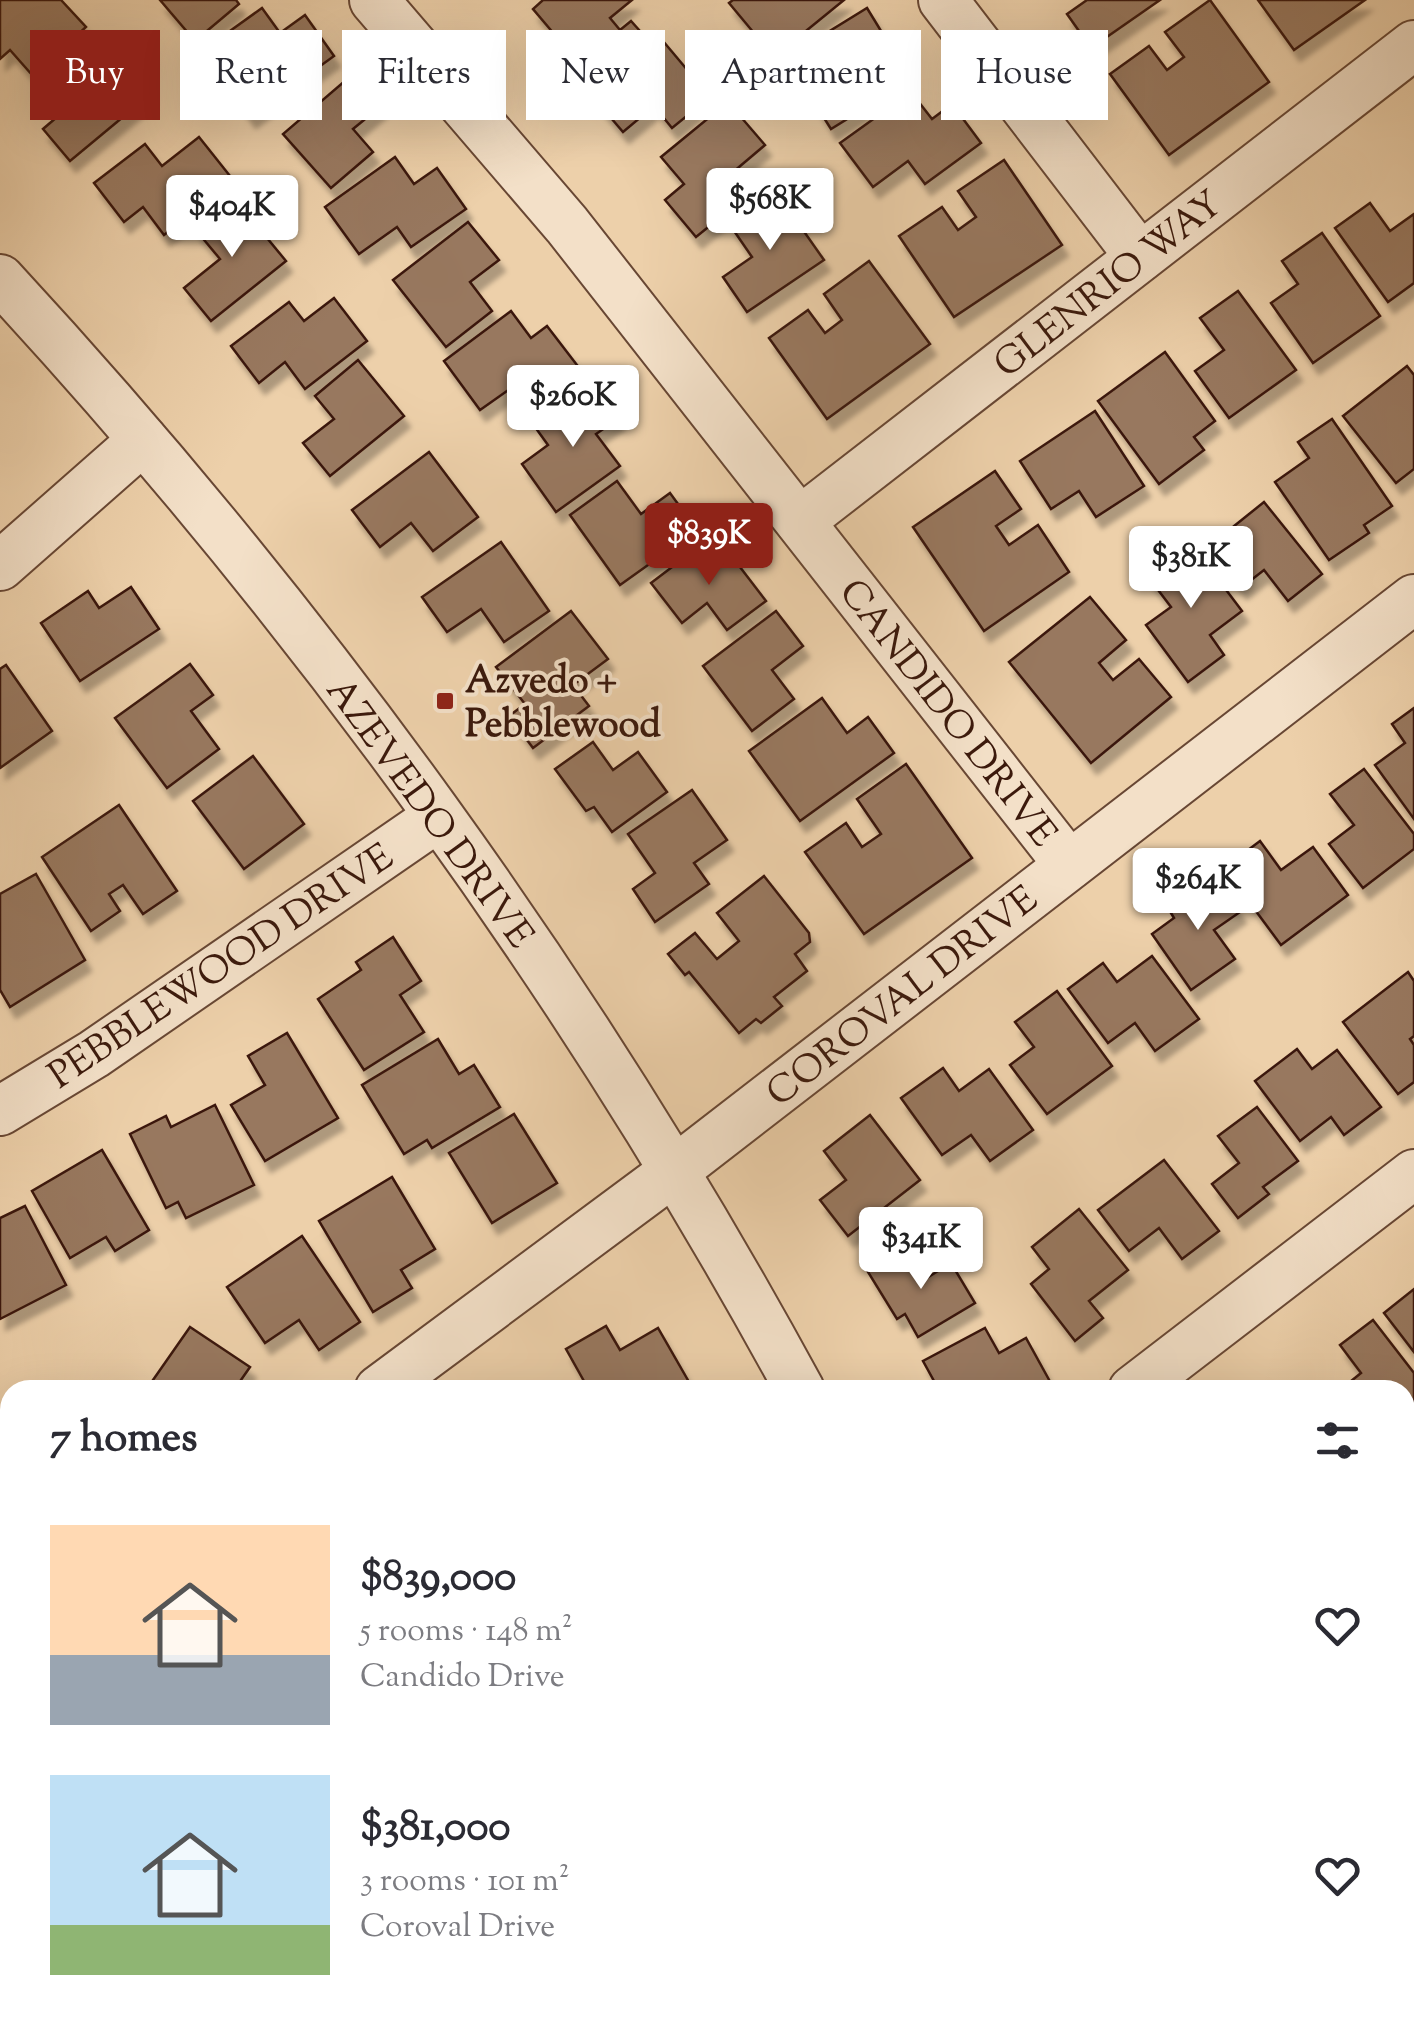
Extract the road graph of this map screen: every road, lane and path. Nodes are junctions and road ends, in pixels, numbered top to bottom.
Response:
1 (374, 0) edge
2 (942, 0) edge
3 (1414, 45) edge
4 (1140, 258) junction
5 (0, 279) edge
6 (143, 440) junction
7 (800, 521) junction
8 (0, 566) edge
9 (1414, 599) edge
10 (438, 817) junction
11 (1069, 865) junction
12 (0, 1110) edge
13 (674, 1171) junction
14 (1414, 1174) edge
15 (392, 1380) edge
16 (794, 1380) edge
17 (1146, 1380) edge

1 - 7 street, CANDIDO DRIVE
2 - 4 street
3 - 4 street, GLENRIO WAY
4 - 7 street, GLENRIO WAY
5 - 6 street, AZEVEDO DRIVE
6 - 8 street
6 - 10 street, AZEVEDO DRIVE
7 - 11 street, CANDIDO DRIVE
9 - 11 street, COROVAL DRIVE
10 - 12 street, PEBBLEWOOD DRIVE
10 - 13 street, AZEVEDO DRIVE
11 - 13 street, COROVAL DRIVE
13 - 15 street, COROVAL DRIVE
13 - 16 street, AZEVEDO DRIVE
14 - 17 street

